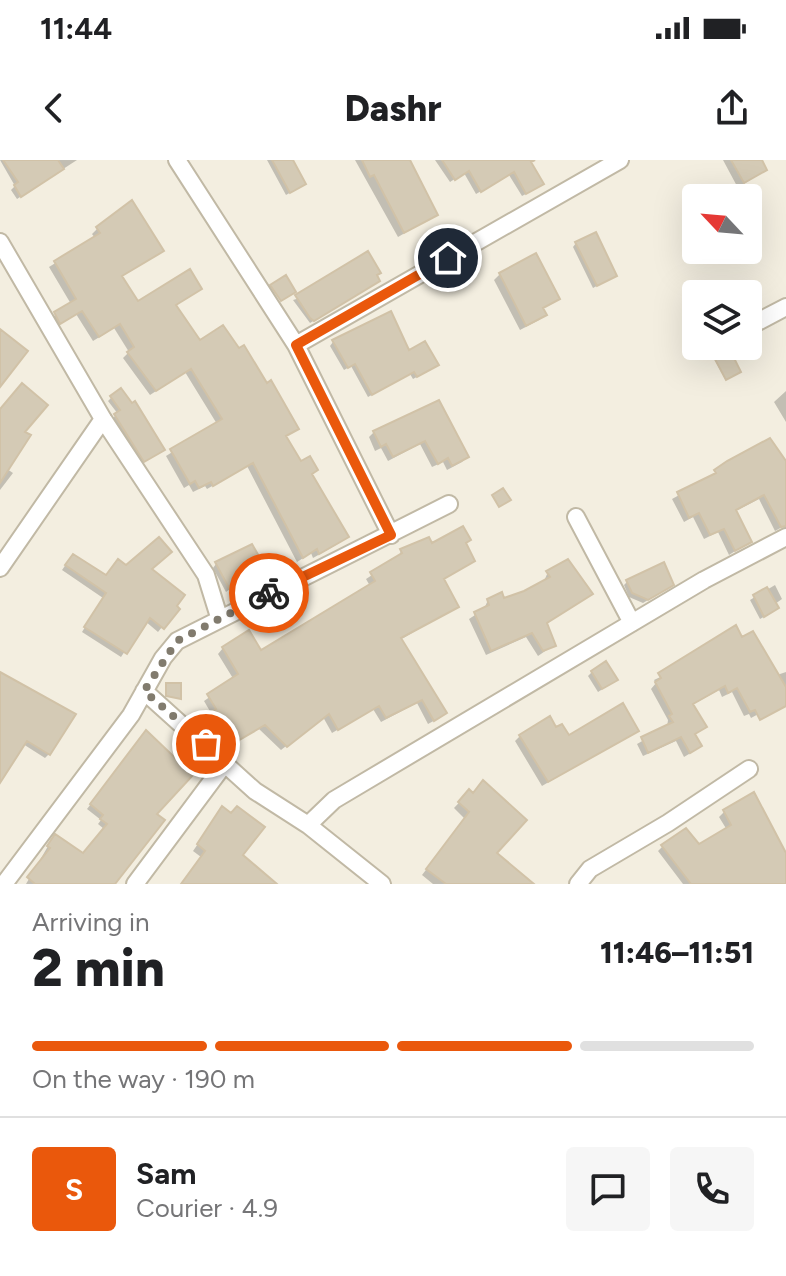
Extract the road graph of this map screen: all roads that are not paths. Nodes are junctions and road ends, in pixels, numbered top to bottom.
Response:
1 (177, 160) edge
2 (620, 160) edge
3 (2, 251) edge
4 (786, 307) edge
5 (762, 320) edge
6 (296, 345) junction
7 (103, 419) junction
8 (449, 504) dead end
9 (576, 517) dead end
10 (391, 535) junction
11 (786, 537) edge
12 (0, 568) edge
13 (219, 617) junction
14 (632, 623) junction
15 (144, 691) junction
16 (226, 762) junction
17 (749, 769) dead end
18 (308, 825) junction
19 (4, 884) edge
20 (135, 884) edge
21 (382, 884) edge
22 (578, 884) edge

1 - 6 street
2 - 6 street
3 - 7 street
4 - 5 street
6 - 10 street
7 - 12 street
7 - 13 street
8 - 10 street
9 - 14 street
10 - 13 street
11 - 14 street
13 - 15 street
14 - 18 street
15 - 16 street
15 - 19 street
16 - 18 street
16 - 20 street
17 - 22 street
18 - 21 street

